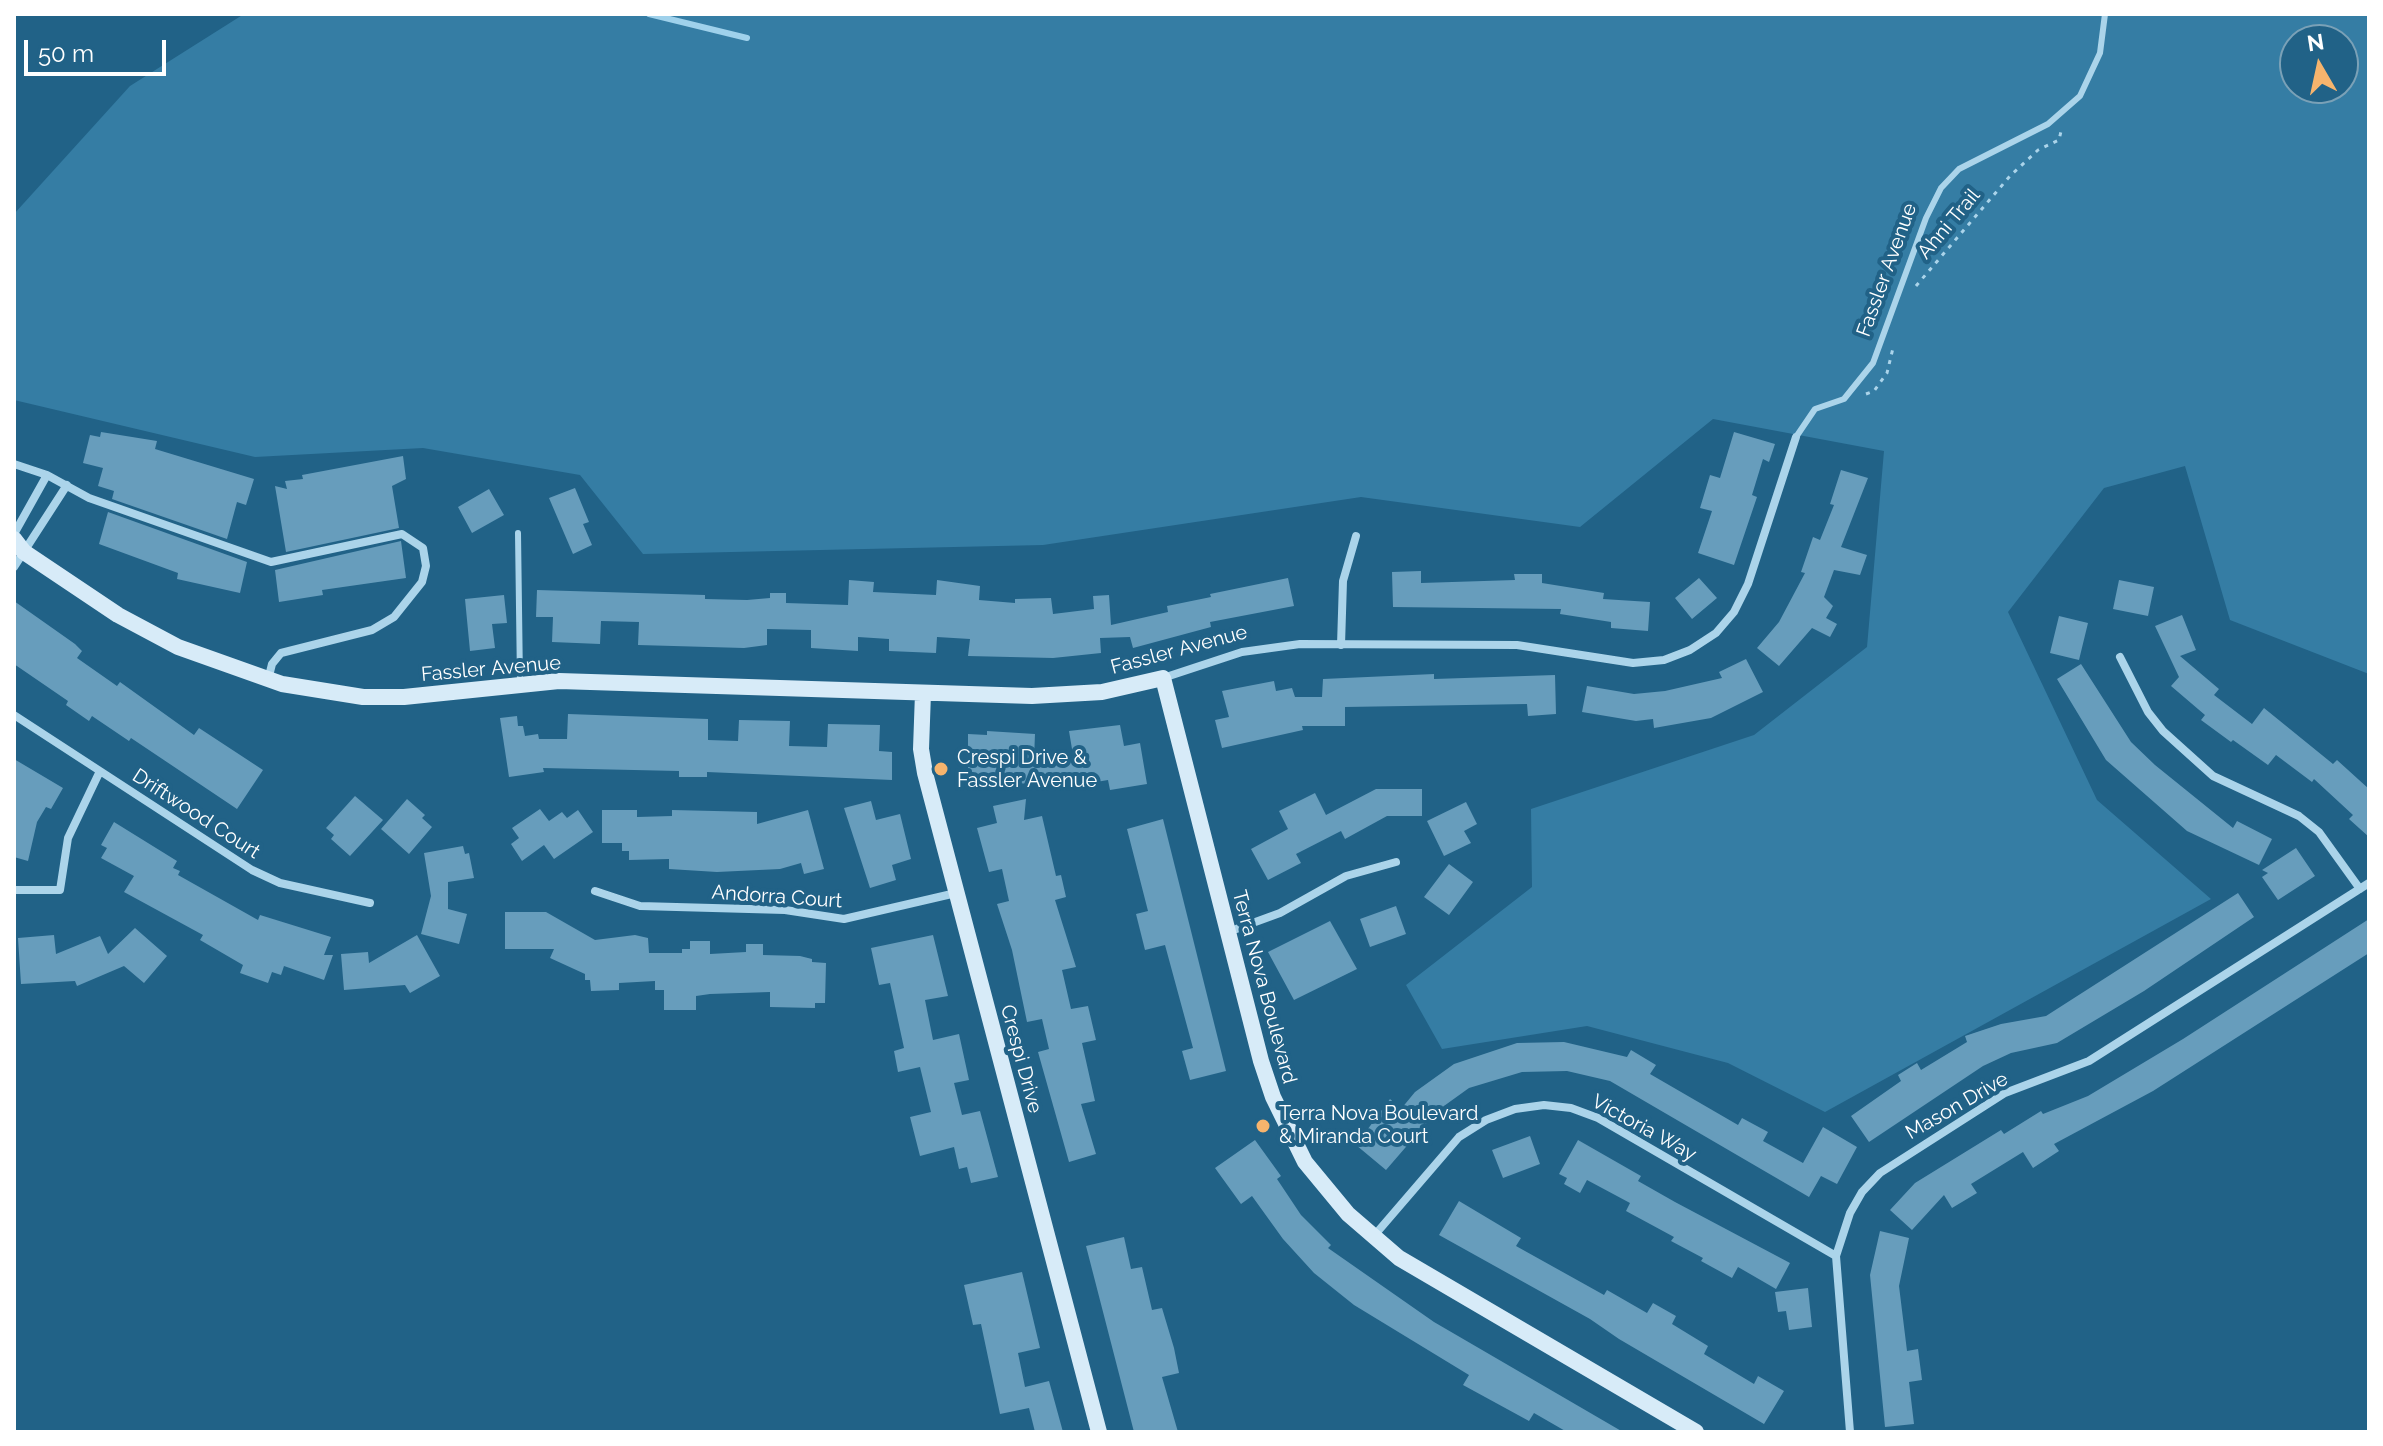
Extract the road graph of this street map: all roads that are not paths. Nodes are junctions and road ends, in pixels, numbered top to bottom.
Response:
1 (2105, 14) edge
2 (1796, 437) joint
3 (14, 464) edge
4 (47, 475) junction
5 (67, 485) junction
6 (518, 533) dead end
7 (1356, 536) dead end
8 (17, 542) edge
9 (14, 567) edge
10 (1341, 645) junction
11 (2120, 657) dead end
12 (1163, 678) junction
13 (268, 680) junction
14 (520, 682) junction
15 (923, 693) junction
16 (14, 715) edge
17 (100, 771) junction
18 (1396, 862) dead end
19 (2369, 883) edge
20 (2360, 889) junction
21 (14, 890) edge
22 (595, 891) dead end
23 (956, 893) junction
24 (370, 903) dead end
25 (1228, 932) junction
26 (1373, 1238) junction
27 (1836, 1256) junction
28 (1099, 1432) edge
29 (1696, 1432) edge
30 (1850, 1432) edge

1 - 2 lane, Fassler Avenue
2 - 10 street, Fassler Avenue
3 - 4 street
4 - 5 street
4 - 8 street
5 - 8 street
5 - 13 street
6 - 14 lane
7 - 10 street
8 - 9 street
8 - 13 street, Fassler Avenue
10 - 12 street, Fassler Avenue
11 - 20 street
12 - 15 street, Fassler Avenue
12 - 25 street, Terra Nova Boulevard
13 - 14 street, Fassler Avenue
14 - 15 street, Fassler Avenue
15 - 23 street, Crespi Drive
16 - 17 street, Driftwood Court
17 - 21 street
17 - 24 street, Driftwood Court
18 - 25 street
19 - 20 street, Mason Drive
20 - 27 street, Mason Drive
22 - 23 street, Andorra Court
23 - 28 street, Crespi Drive
25 - 26 street, Terra Nova Boulevard
26 - 27 street, Victoria Way
26 - 29 street, Terra Nova Boulevard
27 - 30 street, Mason Drive

